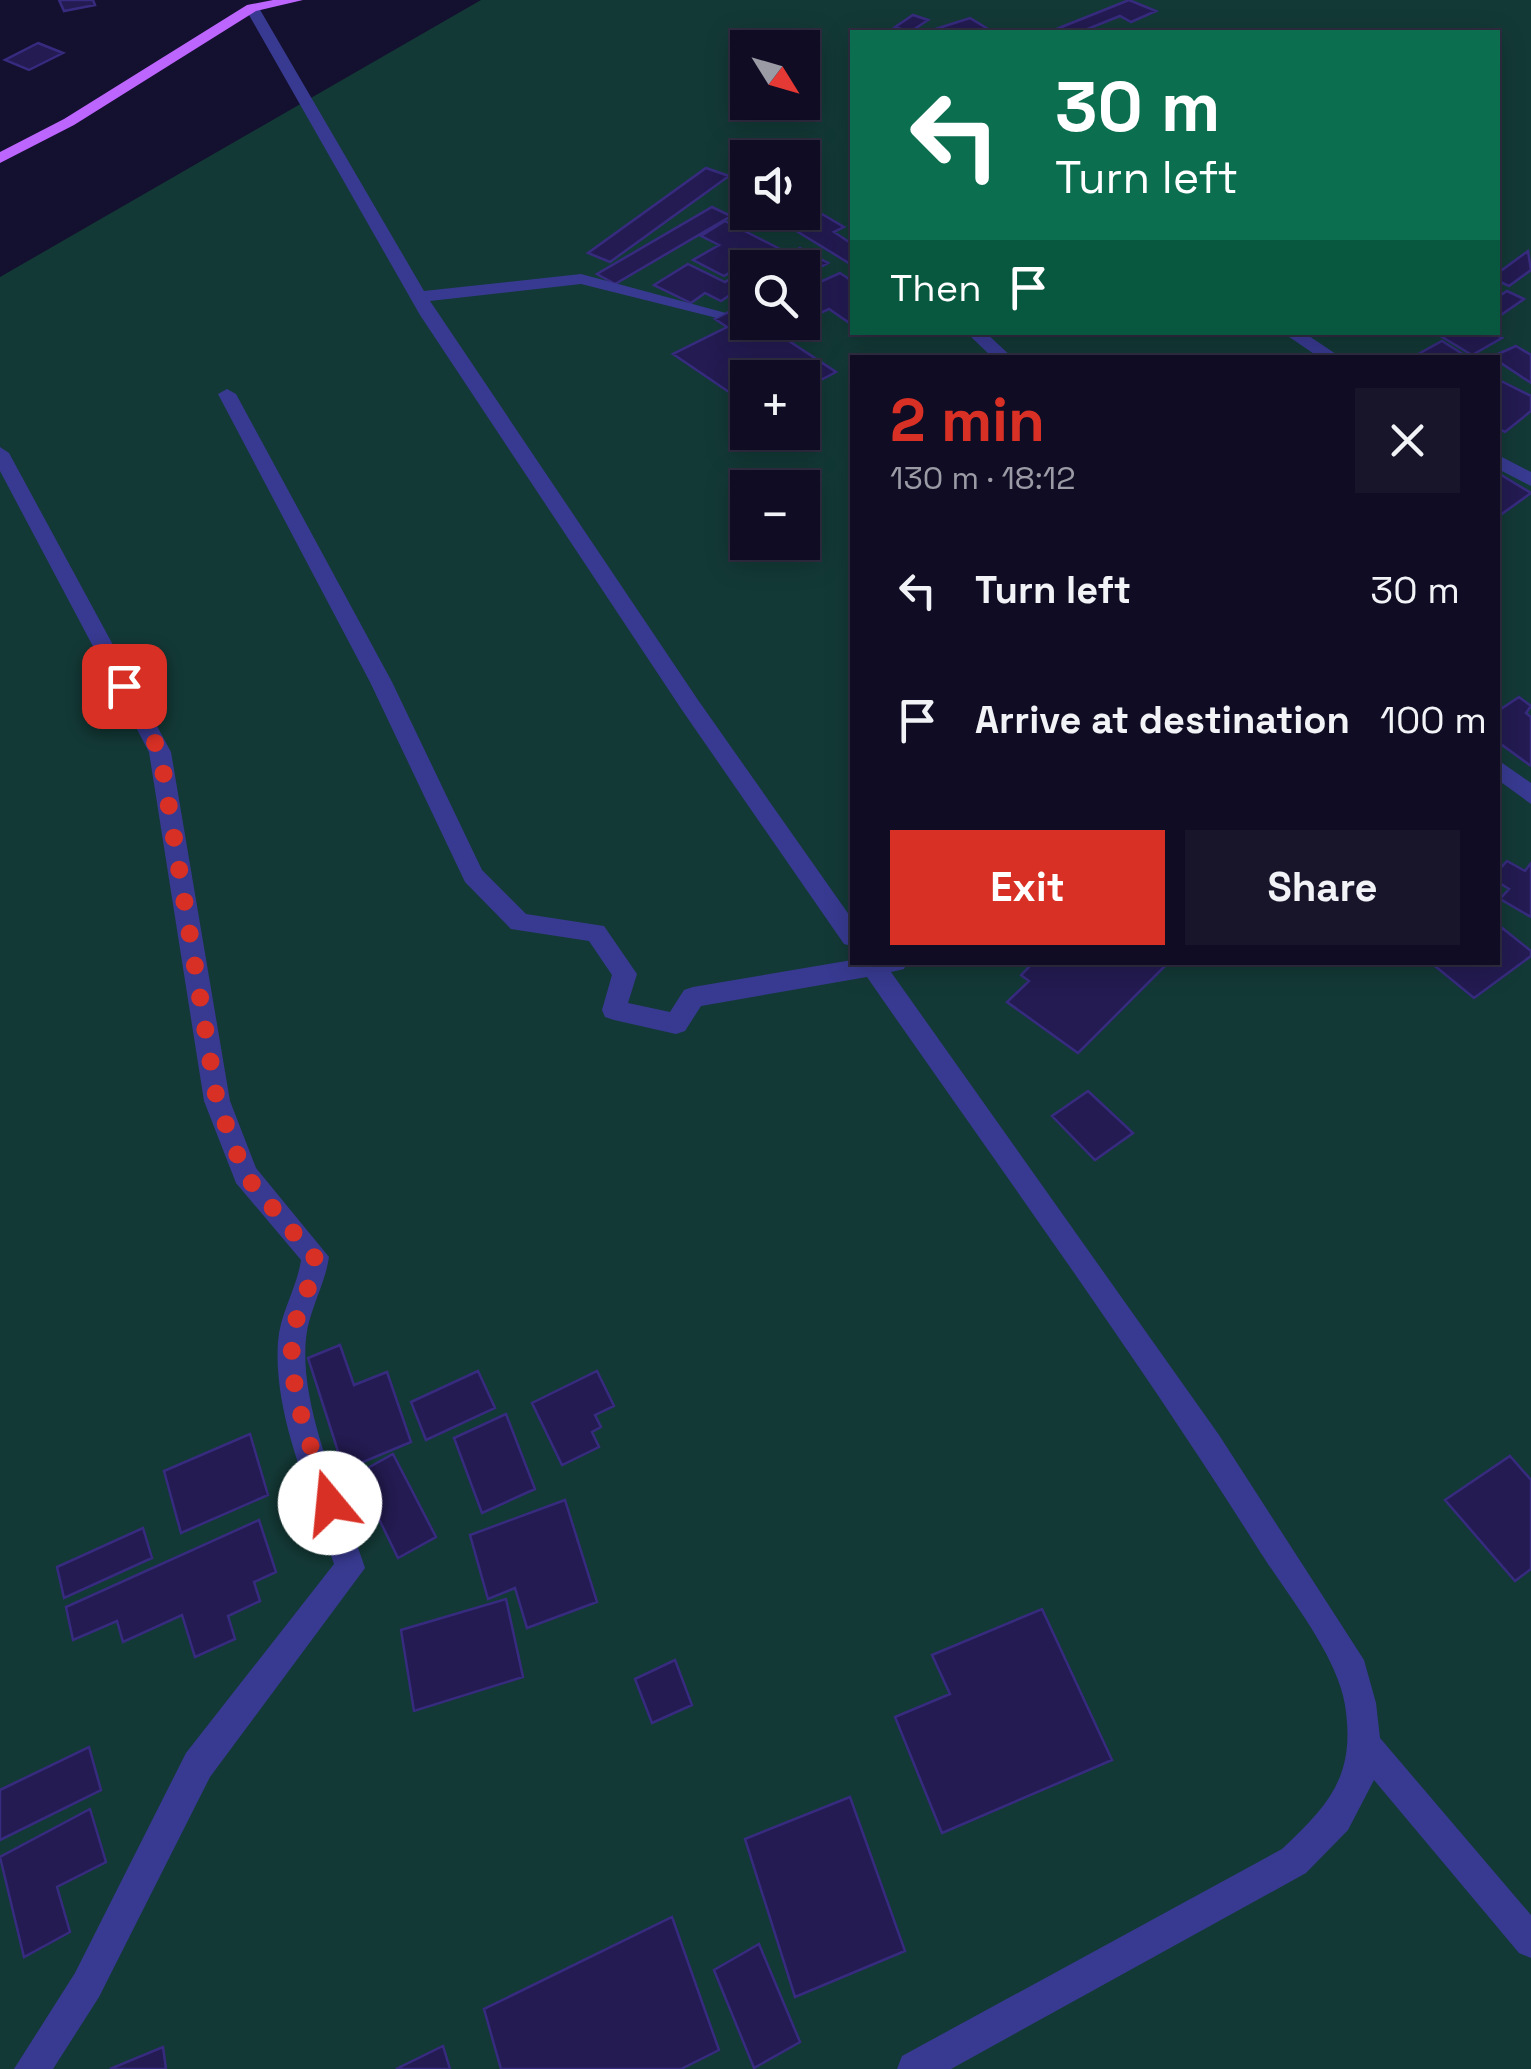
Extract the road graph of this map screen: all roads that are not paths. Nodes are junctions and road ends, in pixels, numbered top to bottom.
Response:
1 (296, 0) edge
2 (252, 8) junction
3 (0, 158) edge
4 (420, 298) junction
5 (717, 313) dead end
6 (977, 335) edge
7 (1295, 335) edge
8 (1001, 355) edge
9 (1328, 355) edge
10 (227, 394) dead end
11 (0, 453) edge
12 (1500, 461) edge
13 (1531, 480) edge
14 (1500, 770) edge
15 (1531, 796) edge
16 (850, 934) edge
17 (868, 965) edge
18 (880, 965) edge
19 (1366, 1746) junction
20 (1531, 1942) edge
21 (32, 2069) edge
22 (915, 2069) edge

1 - 2 main road
2 - 3 main road
2 - 4 street
4 - 5 street
4 - 16 street
6 - 8 street
7 - 9 street
10 - 17 street
11 - 21 street
12 - 13 street
14 - 15 street
18 - 19 street
19 - 20 street
19 - 22 street

